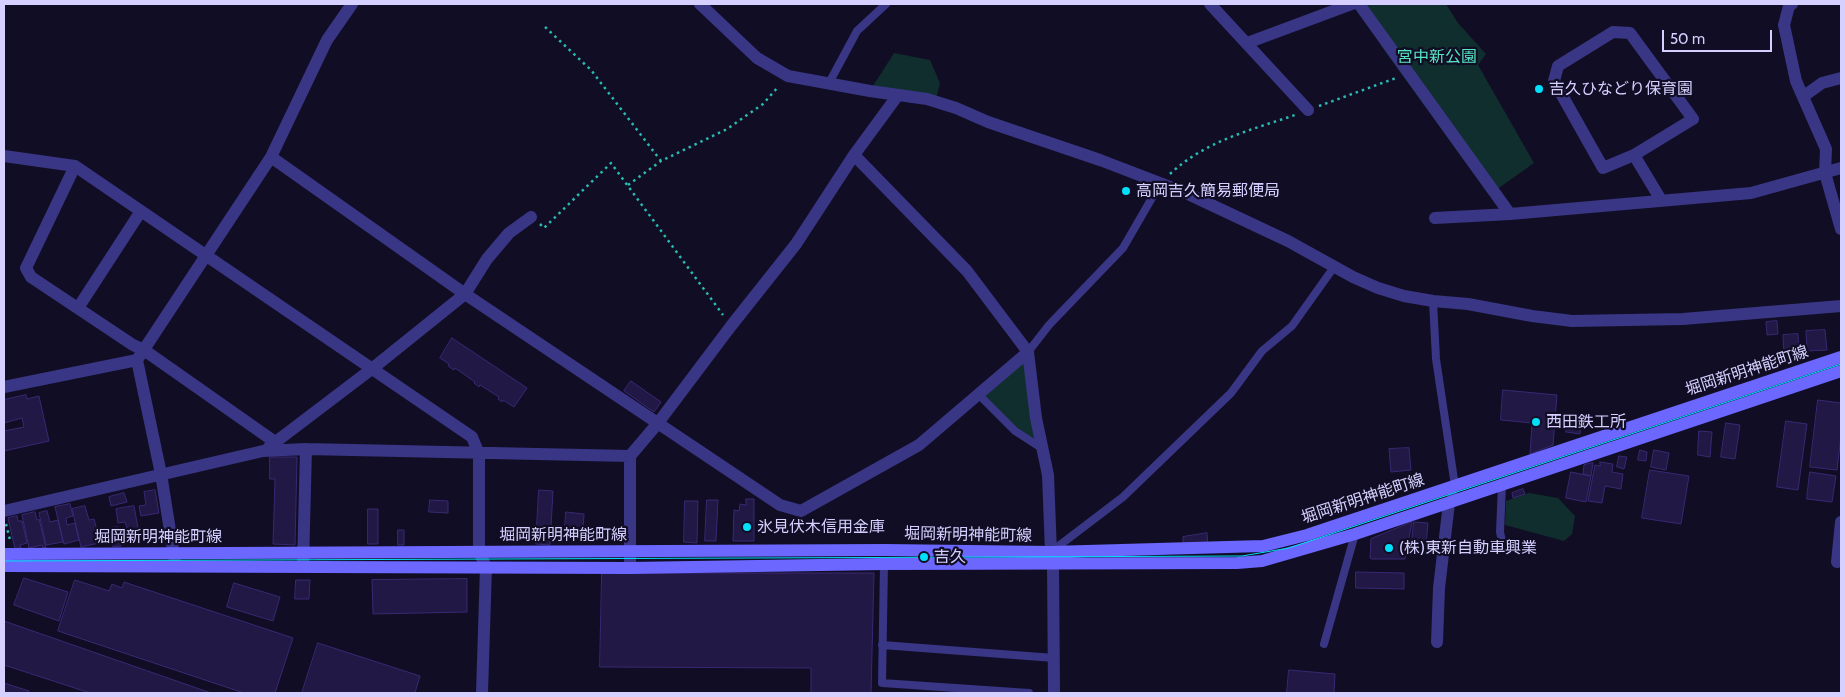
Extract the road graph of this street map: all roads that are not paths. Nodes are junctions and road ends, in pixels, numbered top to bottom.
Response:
1 (352, 4) edge
2 (700, 4) edge
3 (886, 4) edge
4 (1210, 4) edge
5 (1352, 4) edge
6 (1359, 4) edge
7 (1792, 4) edge
8 (1247, 43) junction
9 (1841, 78) edge
10 (829, 83) junction
11 (898, 95) junction
12 (1804, 96) junction
13 (1308, 110) road end
14 (854, 155) junction
15 (1634, 155) junction
16 (271, 157) junction
17 (6, 159) edge
18 (75, 166) junction
19 (1841, 168) edge
20 (1825, 173) junction
21 (1160, 184) junction
22 (1661, 200) junction
23 (141, 211) junction
24 (1510, 214) junction
25 (531, 217) road end
26 (1436, 218) dead end
27 (1841, 229) edge
28 (206, 255) junction
29 (1334, 268) junction
30 (466, 294) junction
31 (1433, 301) junction
32 (1841, 306) edge
33 (78, 308) junction
34 (1028, 352) junction
35 (140, 355) junction
36 (1841, 357) edge
37 (373, 368) junction
38 (1841, 371) edge
39 (4, 387) edge
40 (979, 395) junction
41 (658, 423) junction
42 (275, 442) junction
43 (306, 449) junction
44 (1043, 449) junction
45 (263, 451) junction
46 (479, 454) junction
47 (630, 456) junction
48 (161, 474) junction
49 (1502, 485) junction
50 (1455, 486) junction
51 (1449, 503) junction
52 (4, 511) edge
53 (1841, 522) edge
54 (1354, 534) junction
55 (1502, 541) dead end
56 (630, 551) junction
57 (479, 552) junction
58 (174, 553) junction
59 (304, 553) junction
60 (9, 554) edge
61 (1052, 558) junction
62 (1837, 562) dead end
63 (884, 564) junction
64 (4, 566) edge
65 (303, 566) junction
66 (176, 567) junction
67 (486, 567) junction
68 (630, 568) junction
69 (1436, 642) dead end
70 (1324, 644) dead end
71 (882, 645) junction
72 (1054, 658) junction
73 (482, 693) edge
74 (1028, 693) edge
75 (1054, 693) edge

1 - 16 street
2 - 10 street
3 - 10 lane
4 - 8 street
5 - 8 street
6 - 24 street
7 - 12 street
8 - 13 street
9 - 12 street
10 - 11 street
11 - 14 street
11 - 21 street
12 - 20 street
14 - 34 street
14 - 41 street
15 - 15 street
15 - 22 street
16 - 28 street
16 - 30 street
17 - 18 street
18 - 23 street
18 - 33 street
19 - 20 street
20 - 22 street
20 - 27 street
21 - 29 street
21 - 34 lane
22 - 24 street
23 - 28 street
23 - 33 street
24 - 26 street
25 - 30 street
28 - 35 street
28 - 37 street
29 - 31 street
29 - 61 lane
30 - 37 street
30 - 41 street
31 - 32 street
31 - 50 lane
33 - 35 street
34 - 40 street
34 - 44 street
35 - 39 street
35 - 42 street
35 - 48 street
36 - 50 main road, 堀岡新明神能町線
37 - 42 street
37 - 46 street
38 - 49 main road, 堀岡新明神能町線
40 - 41 street
40 - 44 lane
41 - 47 street
42 - 45 street
43 - 45 street
43 - 46 street
43 - 59 street
44 - 61 street
45 - 48 street
46 - 47 street
46 - 57 street
47 - 56 street
48 - 52 street
48 - 58 street
49 - 51 main road, 堀岡新明神能町線
49 - 55 lane
50 - 51 lane
50 - 61 main road, 堀岡新明神能町線
51 - 54 main road, 堀岡新明神能町線
51 - 69 street
53 - 62 street
54 - 61 main road, 堀岡新明神能町線
54 - 70 lane
56 - 57 main road, 堀岡新明神能町線
56 - 61 main road, 堀岡新明神能町線
56 - 68 street
57 - 59 main road, 堀岡新明神能町線
57 - 67 street
58 - 59 main road, 堀岡新明神能町線
58 - 60 main road, 堀岡新明神能町線
58 - 66 street
59 - 65 street
61 - 63 main road, 堀岡新明神能町線
61 - 72 street
63 - 68 main road, 堀岡新明神能町線
63 - 71 lane
64 - 66 main road, 堀岡新明神能町線
65 - 66 main road, 堀岡新明神能町線
65 - 67 main road, 堀岡新明神能町線
67 - 68 main road, 堀岡新明神能町線
67 - 73 street
71 - 72 lane
71 - 74 lane
72 - 75 street

